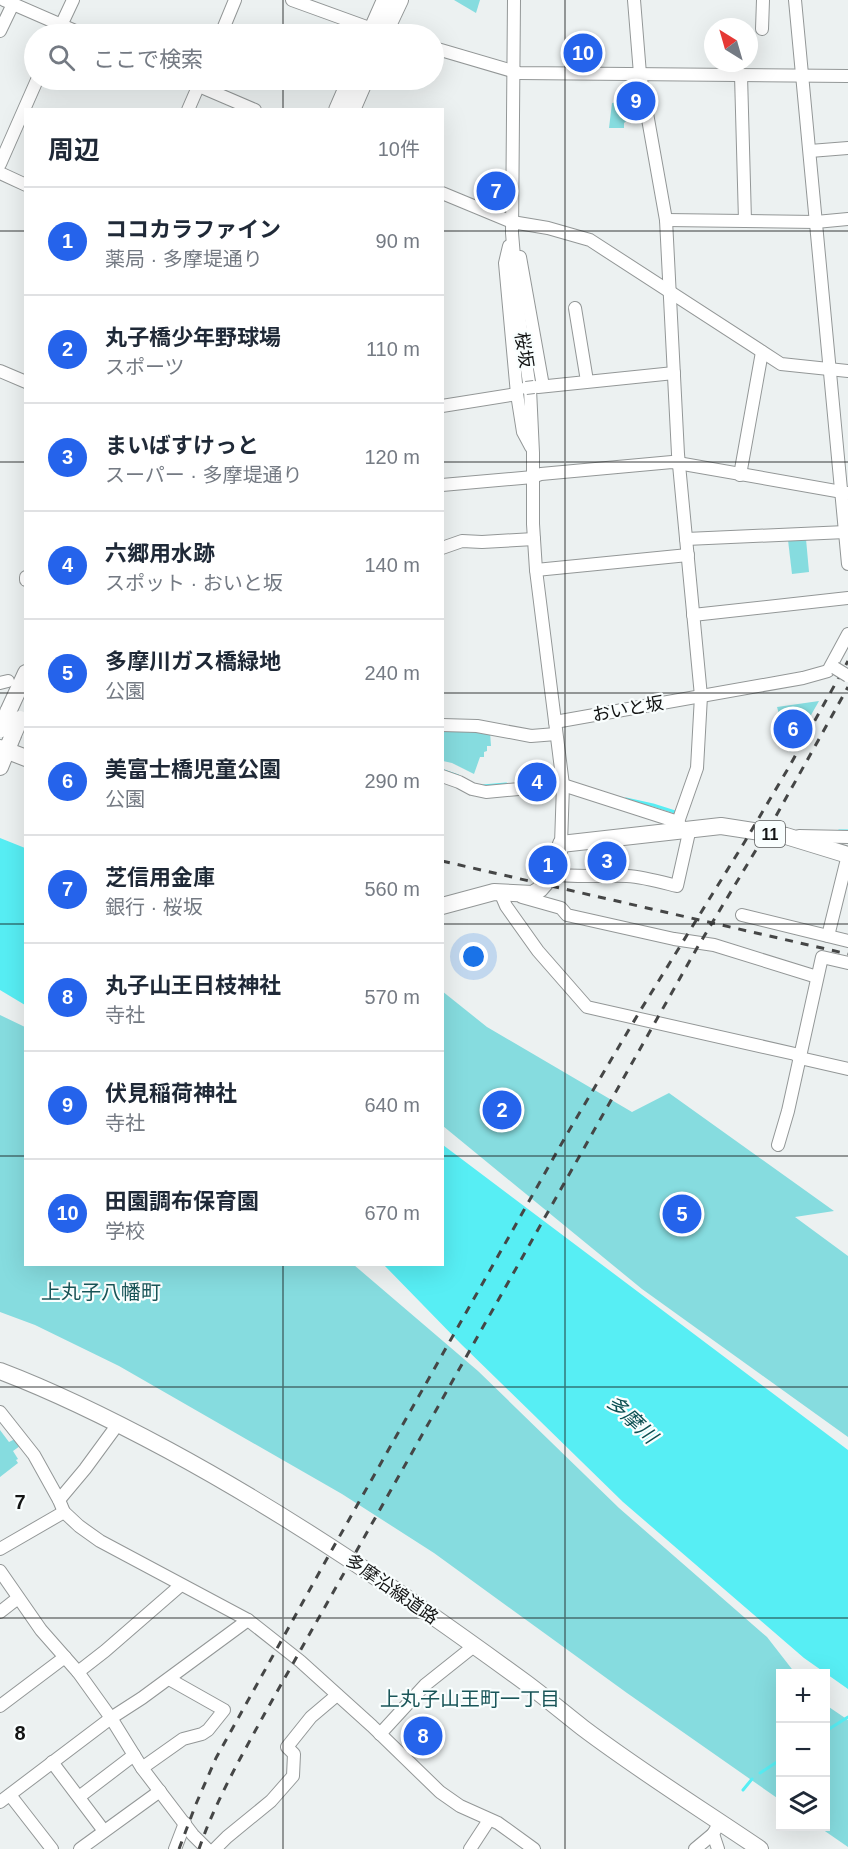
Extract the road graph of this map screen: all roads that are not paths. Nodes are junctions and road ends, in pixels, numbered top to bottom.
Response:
1 (73, 0) edge
2 (235, 0) edge
3 (292, 0) edge
4 (385, 0) edge
5 (400, 0) edge
6 (514, 0) edge
7 (634, 0) edge
8 (763, 0) edge
9 (795, 0) edge
10 (8, 2) edge
11 (48, 24) edge
12 (62, 24) edge
13 (225, 24) edge
14 (356, 24) edge
15 (381, 24) edge
16 (385, 24) edge
17 (762, 29) dead end
18 (0, 31) edge
19 (444, 51) edge
20 (512, 72) junction
21 (640, 74) junction
22 (741, 75) junction
23 (801, 76) junction
24 (848, 76) edge
25 (33, 90) edge
26 (196, 90) edge
27 (215, 90) edge
28 (346, 90) edge
29 (360, 90) edge
30 (25, 108) edge
31 (189, 108) edge
32 (251, 108) edge
33 (338, 108) edge
34 (352, 108) edge
35 (24, 110) edge
36 (848, 148) edge
37 (810, 152) junction
38 (0, 164) edge
39 (0, 173) edge
40 (24, 184) edge
41 (444, 194) edge
42 (666, 219) junction
43 (848, 219) edge
44 (745, 221) junction
45 (816, 222) junction
46 (512, 227) junction
47 (669, 290) junction
48 (575, 308) dead end
49 (762, 352) junction
50 (829, 369) junction
51 (848, 370) edge
52 (0, 371) edge
53 (674, 373) junction
54 (24, 381) edge
55 (587, 381) junction
56 (530, 389) junction
57 (444, 406) edge
58 (533, 453) junction
59 (679, 462) junction
60 (740, 475) junction
61 (534, 477) junction
62 (444, 485) edge
63 (845, 492) edge
64 (846, 532) junction
65 (534, 539) junction
66 (686, 539) junction
67 (444, 547) edge
68 (688, 555) junction
69 (848, 564) edge
70 (536, 570) junction
71 (848, 598) edge
72 (693, 615) junction
73 (848, 634) edge
74 (833, 667) junction
75 (848, 676) edge
76 (24, 683) edge
77 (701, 696) junction
78 (18, 712) edge
79 (444, 725) edge
80 (556, 728) junction
81 (3, 746) edge
82 (24, 758) edge
83 (444, 777) edge
84 (563, 785) junction
85 (682, 826) junction
86 (786, 836) junction
87 (848, 837) edge
88 (561, 844) junction
89 (848, 855) edge
90 (553, 873) junction
91 (500, 892) junction
92 (520, 893) junction
93 (444, 905) edge
94 (742, 915) dead end
95 (828, 936) junction
96 (848, 941) edge
97 (848, 963) edge
98 (817, 977) junction
99 (800, 1058) junction
100 (848, 1069) edge
101 (778, 1145) dead end
102 (0, 1371) edge
103 (0, 1412) edge
104 (118, 1424) junction
105 (59, 1500) junction
106 (64, 1512) junction
107 (0, 1549) edge
108 (0, 1571) edge
109 (181, 1585) junction
110 (18, 1598) junction
111 (0, 1612) edge
112 (248, 1620) junction
113 (474, 1646) junction
114 (65, 1657) junction
115 (78, 1672) junction
116 (169, 1679) junction
117 (337, 1695) junction
118 (0, 1706) edge
119 (111, 1718) junction
120 (380, 1734) junction
121 (134, 1755) junction
122 (52, 1762) junction
123 (142, 1768) junction
124 (160, 1791) junction
125 (79, 1797) junction
126 (5, 1798) edge
127 (489, 1820) junction
128 (185, 1823) junction
129 (716, 1828) junction
130 (104, 1831) junction
131 (52, 1849) edge
132 (80, 1849) edge
133 (175, 1849) edge
134 (207, 1849) edge
135 (215, 1849) edge
136 (470, 1849) edge
137 (534, 1849) edge
138 (695, 1849) edge
139 (718, 1849) edge
140 (760, 1849) edge

1 - 12 street
2 - 13 street
3 - 14 street
4 - 15 main road
5 - 16 main road
6 - 20 street
7 - 21 street
8 - 17 street
9 - 23 street
10 - 11 street
10 - 18 street
19 - 20 street
20 - 21 street
20 - 46 street
21 - 22 street
21 - 42 street
22 - 23 street
22 - 44 street
23 - 24 street
23 - 37 street
25 - 30 street
26 - 31 street
27 - 32 street
28 - 33 main road
29 - 34 main road
35 - 38 street
36 - 37 street
37 - 45 street
39 - 40 street
41 - 46 street
42 - 44 street
42 - 47 street
43 - 45 street
44 - 45 street
45 - 50 street
46 - 47 street
46 - 56 street
46 - 56 street
46 - 58 street, 桜坂
47 - 49 street
47 - 53 street
48 - 55 street
49 - 50 street
49 - 60 street
50 - 51 street
50 - 63 street
52 - 54 street
53 - 55 street
53 - 59 street
55 - 56 street
56 - 57 street
56 - 58 street
58 - 61 street, 桜坂
59 - 60 street
59 - 61 street
59 - 66 street
60 - 63 street
61 - 62 street
61 - 65 street, 桜坂
63 - 64 street
64 - 66 street
64 - 69 street
65 - 67 street
65 - 70 street, 桜坂
66 - 68 street
68 - 70 street
68 - 72 street
70 - 80 street, 桜坂
71 - 72 street
72 - 77 street
73 - 74 street
74 - 75 street, bridge
74 - 77 street, おいと坂
76 - 78 main road
77 - 80 street, おいと坂
77 - 85 street
78 - 81 main road, bridge
79 - 80 street, おいと坂
80 - 84 street, 桜坂
81 - 82 main road
83 - 84 street
84 - 85 street
84 - 88 street, 桜坂
85 - 86 main road, 11
85 - 88 main road, 11
85 - 90 street
86 - 87 street
86 - 89 main road, 11
88 - 90 main road
89 - 95 street
90 - 92 main road
91 - 92 main road
91 - 93 main road
91 - 99 street
92 - 98 street
94 - 95 street
95 - 96 street
97 - 98 street
98 - 99 street
99 - 100 street
99 - 101 street
102 - 104 main road, 多摩沿線道路
103 - 105 street
104 - 105 street
104 - 113 main road, 多摩沿線道路
105 - 106 street
106 - 107 street
106 - 109 street
108 - 110 street
109 - 112 street
109 - 115 street
110 - 111 street
110 - 114 street
112 - 116 street
112 - 117 street
113 - 120 street
113 - 129 main road, 多摩沿線道路
114 - 115 street
114 - 118 street
115 - 119 street
116 - 119 street
116 - 123 street
117 - 120 street
117 - 135 street
119 - 121 street
119 - 122 street
120 - 127 street
121 - 123 street
121 - 125 street
122 - 125 street
122 - 126 street
123 - 124 street
124 - 128 street
124 - 130 street
125 - 130 street
126 - 131 street
127 - 136 street
127 - 137 street
128 - 133 street
128 - 134 street
129 - 138 street
129 - 139 street
129 - 140 main road, 多摩沿線道路
130 - 132 street

